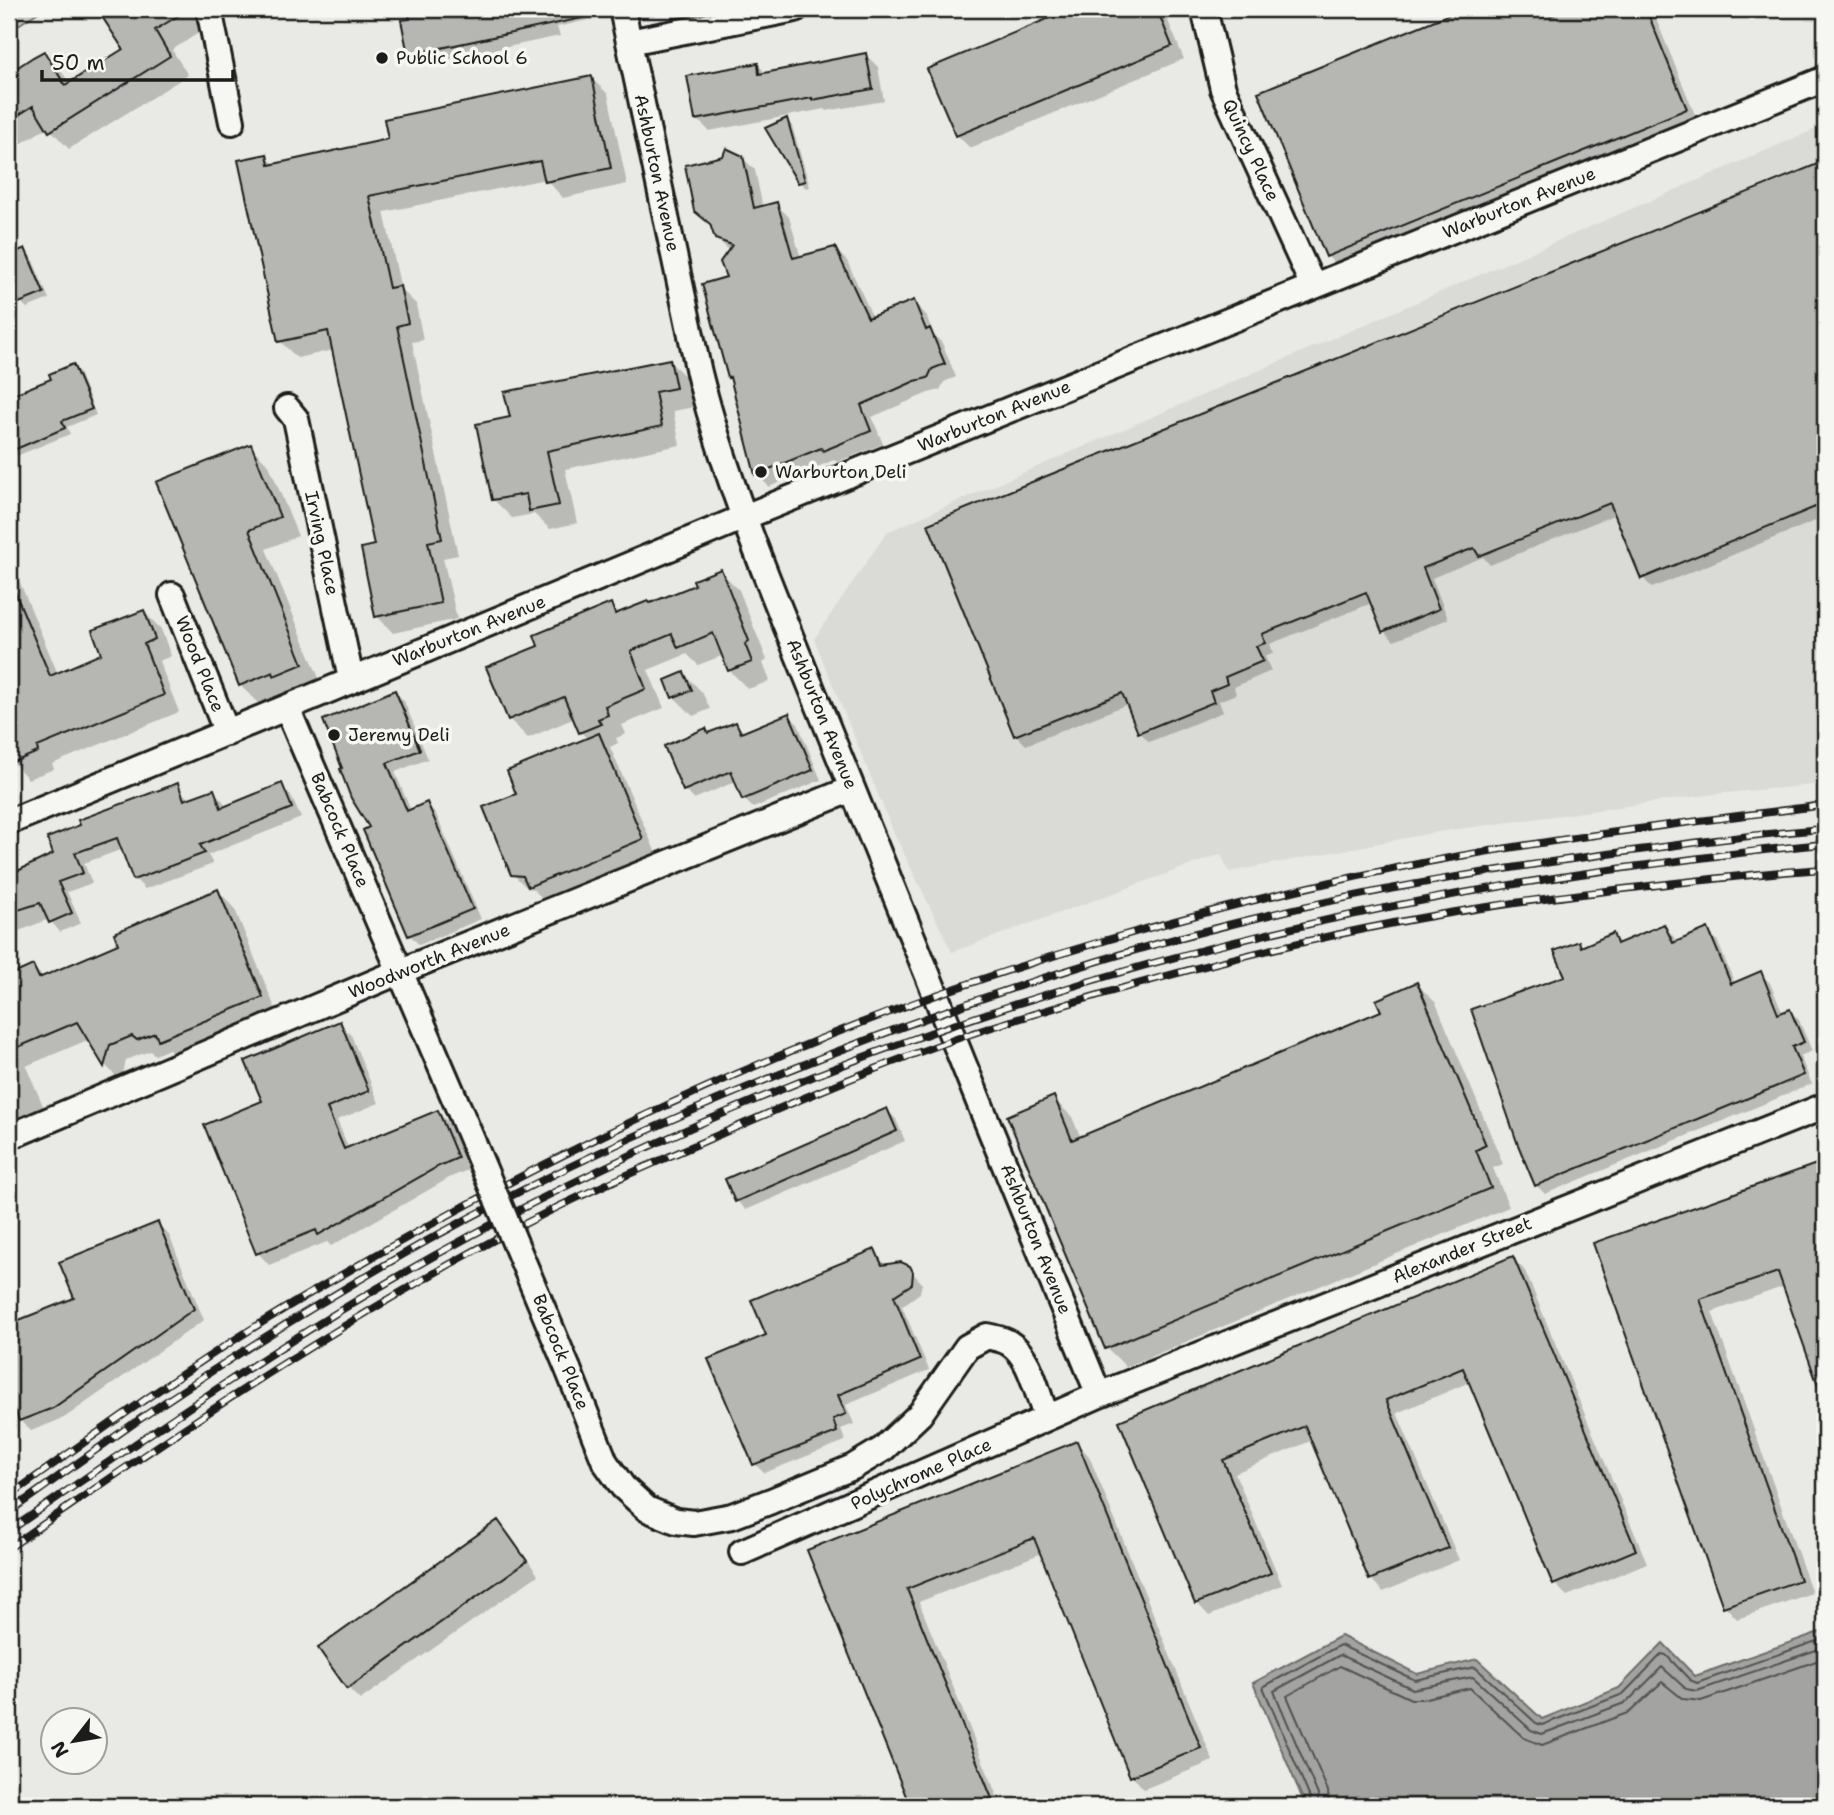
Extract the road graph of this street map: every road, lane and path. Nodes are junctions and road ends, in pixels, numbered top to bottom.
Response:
1 (209, 9) edge
2 (622, 9) edge
3 (795, 9) edge
4 (1203, 9) edge
5 (629, 42) junction
6 (1825, 79) edge
7 (232, 122) dead end
8 (1313, 286) junction
9 (287, 408) dead end
10 (744, 517) junction
11 (172, 595) dead end
12 (351, 680) junction
13 (287, 708) junction
14 (227, 733) junction
15 (852, 789) junction
16 (9, 822) edge
17 (401, 971) junction
18 (1825, 1106) edge
19 (9, 1137) edge
20 (1100, 1395) junction
21 (1047, 1418) junction
22 (854, 1466) junction
23 (868, 1497) junction
24 (742, 1552) dead end

1 - 7 street
2 - 5 street, Ashburton Avenue
3 - 5 street
4 - 8 street, Quincy Place
5 - 10 street, Ashburton Avenue
6 - 8 street, Warburton Avenue
8 - 10 street, Warburton Avenue
9 - 12 street, Irving Place
10 - 12 street, Warburton Avenue
10 - 15 street, Ashburton Avenue
11 - 14 street, Wood Place
12 - 13 street, Warburton Avenue
13 - 14 street, Warburton Avenue
13 - 17 street, Babcock Place
14 - 16 street, Warburton Avenue
15 - 17 street, Woodworth Avenue
15 - 20 street, Ashburton Avenue
17 - 19 street, Woodworth Avenue
17 - 22 street, Babcock Place, bridge
18 - 20 street, Alexander Street
20 - 21 street, Polychrome Place
21 - 22 street, Babcock Place
21 - 23 street, Polychrome Place
22 - 23 street
23 - 24 street, Polychrome Place

